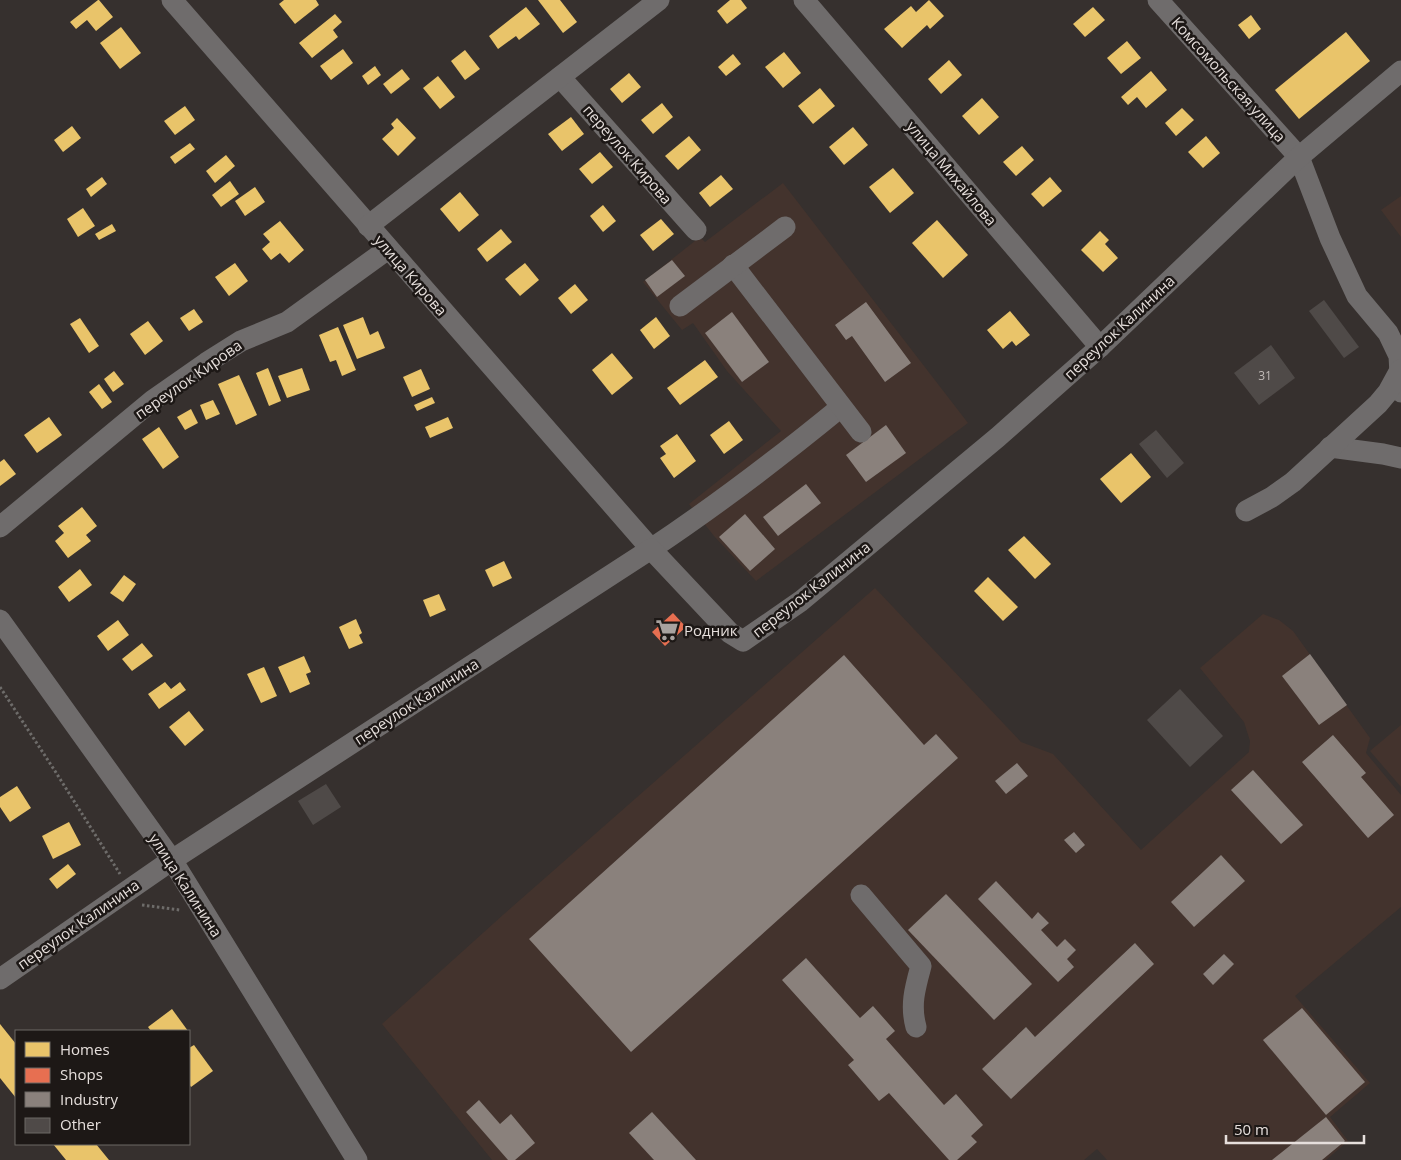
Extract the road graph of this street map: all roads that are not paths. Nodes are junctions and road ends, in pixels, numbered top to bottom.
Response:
1 (172, 0) edge
2 (659, 0) edge
3 (804, 0) edge
4 (1158, 0) edge
5 (1401, 71) edge
6 (560, 77) junction
7 (1299, 157) junction
8 (368, 226) junction
9 (785, 226) dead end
10 (696, 230) dead end
11 (388, 249) junction
12 (733, 265) junction
13 (680, 306) dead end
14 (1100, 347) junction
15 (1400, 370) junction
16 (1401, 392) edge
17 (841, 407) junction
18 (861, 432) dead end
19 (1330, 447) junction
20 (1401, 458) edge
21 (1246, 511) dead end
22 (0, 527) edge
23 (651, 550) junction
24 (0, 620) edge
25 (172, 860) junction
26 (861, 895) dead end
27 (0, 979) edge
28 (916, 1027) dead end
29 (357, 1160) edge

1 - 8 street, улица Кирова
2 - 6 street
3 - 14 street, улица Михайлова
4 - 7 street, Комсомольская улица
5 - 7 street, переулок Калинина
6 - 8 street
6 - 10 street, переулок Кирова
7 - 14 street, переулок Калинина
7 - 15 street
8 - 11 street, улица Кирова
9 - 12 street
11 - 22 street, переулок Кирова
11 - 23 street, улица Кирова
12 - 13 street
12 - 17 street
14 - 23 street, переулок Калинина
15 - 16 street
15 - 19 street
17 - 18 street
17 - 23 street
19 - 20 street
19 - 21 street
23 - 25 street, переулок Калинина
24 - 25 street, улица Калинина
25 - 27 street, переулок Калинина
25 - 29 street, улица Калинина
26 - 28 street

